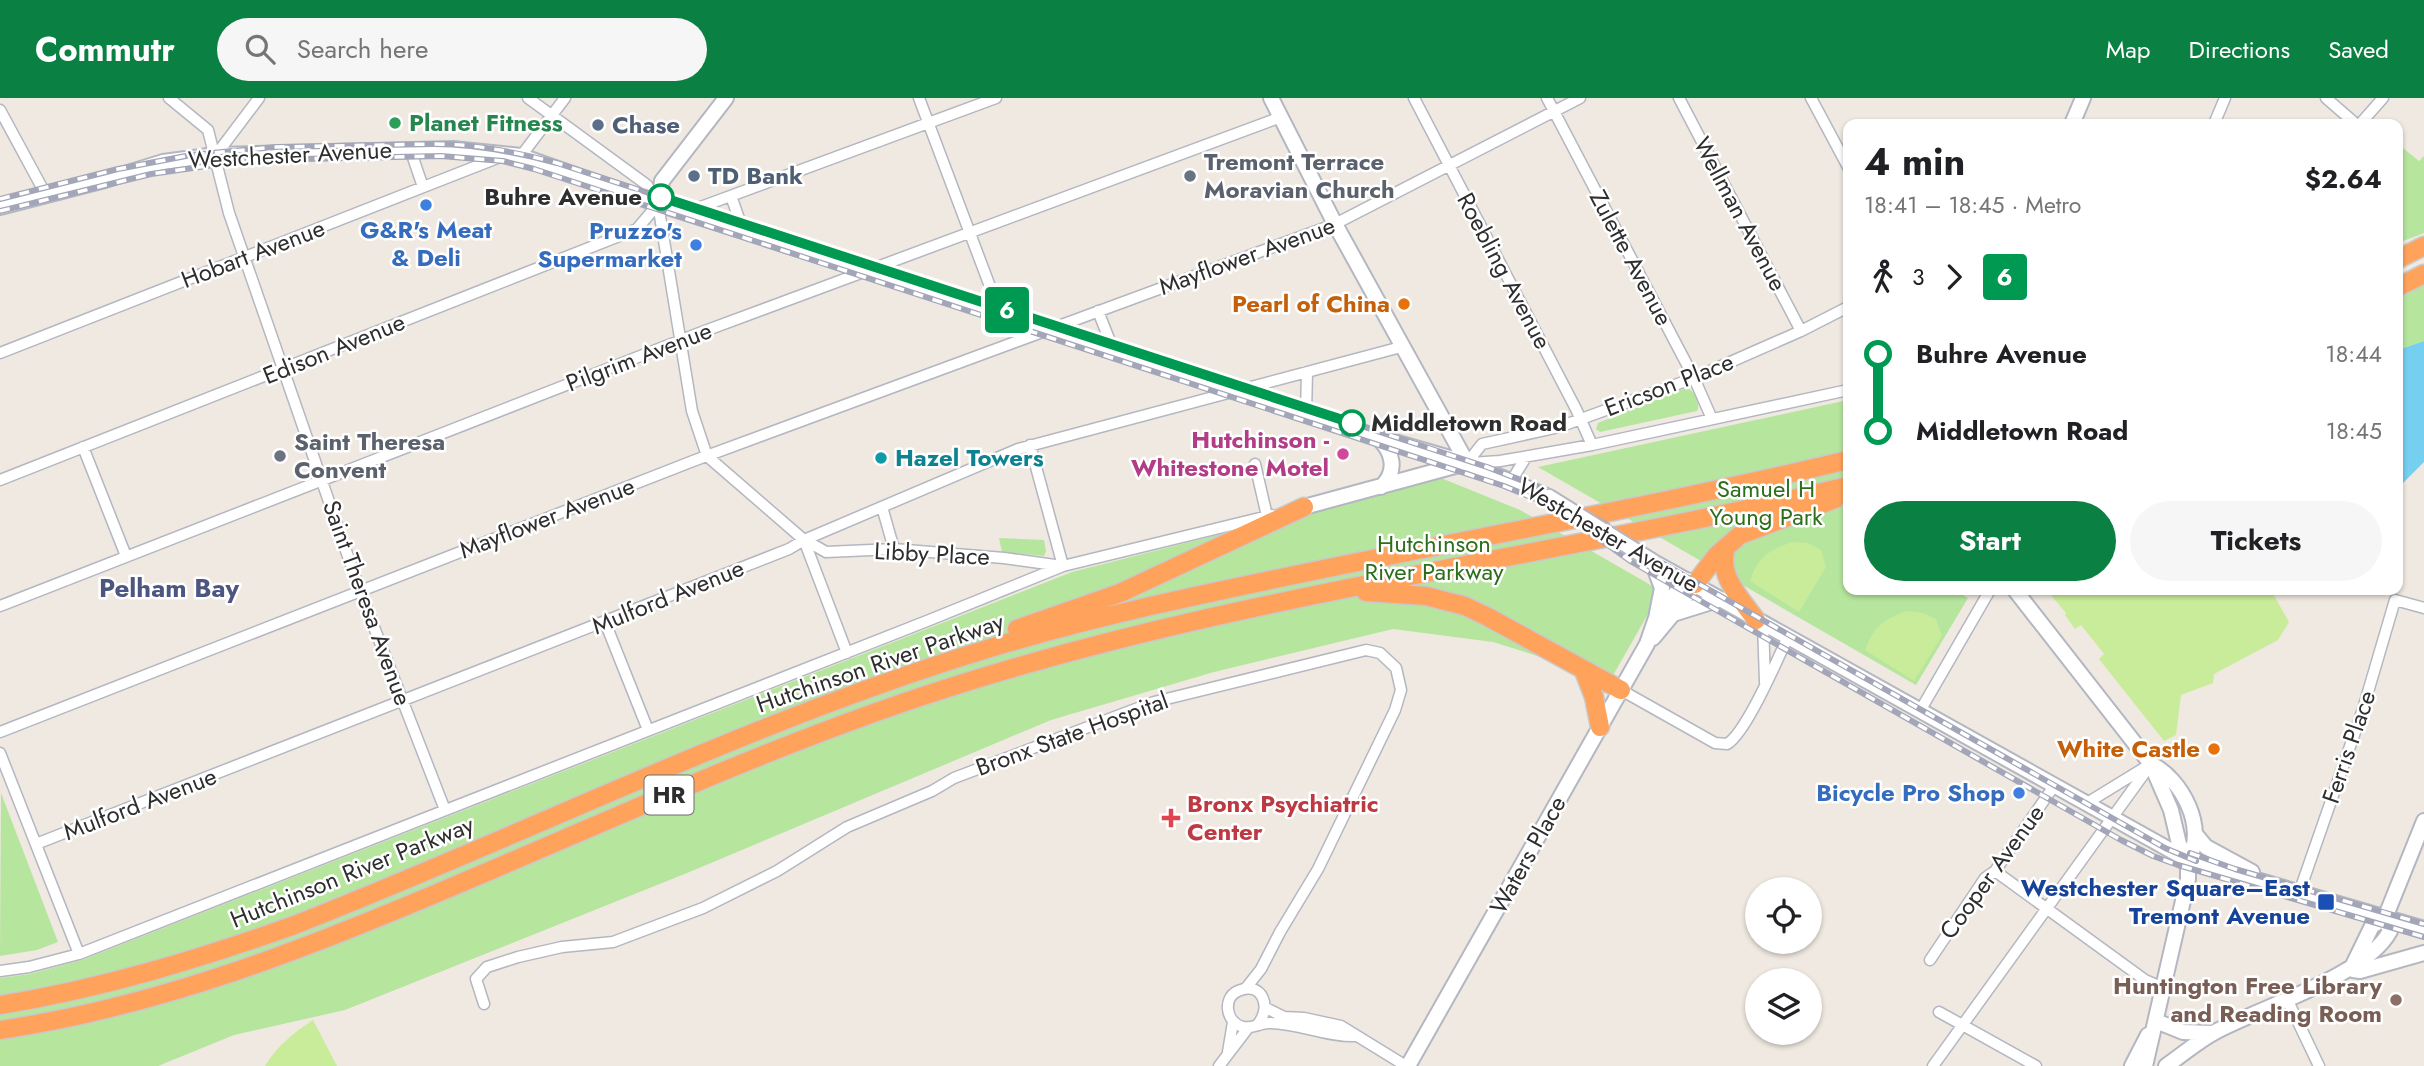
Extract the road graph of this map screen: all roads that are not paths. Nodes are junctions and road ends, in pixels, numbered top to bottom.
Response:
1 (169, 98) edge
2 (259, 98) edge
3 (528, 98) edge
4 (565, 98) edge
5 (726, 98) edge
6 (919, 98) edge
7 (996, 98) edge
8 (1271, 98) edge
9 (1414, 98) edge
10 (1547, 98) edge
11 (1580, 98) edge
12 (1679, 98) edge
13 (1811, 98) edge
14 (2083, 98) edge
15 (2225, 98) edge
16 (2326, 98) edge
17 (2383, 98) edge
18 (0, 110) edge
19 (1554, 112) junction
20 (551, 115) junction
21 (1281, 117) junction
22 (2074, 119) edge
23 (2216, 119) edge
24 (2352, 119) edge
25 (2363, 119) edge
26 (929, 123) junction
27 (410, 149) junction
28 (216, 155) junction
29 (514, 155) junction
30 (1843, 158) edge
31 (1450, 166) junction
32 (423, 187) junction
33 (46, 195) junction
34 (731, 196) junction
35 (658, 204) junction
36 (0, 207) edge
37 (686, 213) junction
38 (1335, 224) junction
39 (743, 230) junction
40 (970, 233) junction
41 (245, 257) junction
42 (867, 270) junction
43 (2424, 274) edge
44 (2403, 284) edge
45 (1843, 310) edge
46 (1098, 311) junction
47 (1000, 313) junction
48 (1052, 329) junction
49 (1801, 331) junction
50 (681, 340) junction
51 (1401, 346) junction
52 (1113, 349) junction
53 (0, 353) edge
54 (284, 369) junction
55 (1307, 372) junction
56 (1694, 378) junction
57 (1239, 391) junction
58 (1843, 391) edge
59 (1306, 413) junction
60 (1581, 419) junction
61 (1712, 419) junction
62 (1377, 437) junction
63 (1030, 445) junction
64 (1592, 446) junction
65 (83, 447) junction
66 (707, 456) junction
67 (1526, 457) junction
68 (1470, 459) junction
69 (1843, 461) edge
70 (1255, 464) dead end
71 (0, 480) edge
72 (322, 480) junction
73 (1511, 480) junction
74 (1381, 487) junction
75 (1843, 487) edge
76 (1843, 496) edge
77 (882, 507) junction
78 (1304, 507) junction
79 (1268, 516) junction
80 (804, 540) junction
81 (1726, 548) junction
82 (894, 549) junction
83 (126, 556) junction
84 (1652, 561) junction
85 (1063, 566) junction
86 (1691, 582) junction
87 (1349, 589) junction
88 (360, 591) junction
89 (1987, 595) edge
90 (2019, 595) edge
91 (1721, 599) junction
92 (0, 606) edge
93 (2424, 608) edge
94 (1674, 614) junction
95 (1657, 615) junction
96 (1759, 621) junction
97 (605, 622) junction
98 (1788, 637) junction
99 (1647, 644) junction
100 (847, 653) junction
101 (1584, 671) junction
102 (911, 674) junction
103 (1765, 686) junction
104 (1621, 690) junction
105 (404, 700) junction
106 (1920, 710) junction
107 (1600, 727) junction
108 (648, 730) junction
109 (0, 732) edge
110 (0, 753) edge
111 (2151, 764) junction
112 (2054, 786) junction
113 (2087, 803) junction
114 (445, 810) junction
115 (2112, 817) junction
116 (2424, 821) edge
117 (2196, 835) junction
118 (36, 844) junction
119 (2188, 860) junction
120 (1996, 871) junction
121 (2278, 886) junction
122 (2299, 893) junction
123 (2350, 908) junction
124 (2048, 909) junction
125 (2385, 918) junction
126 (2424, 929) edge
127 (2369, 935) junction
128 (2424, 953) edge
129 (79, 954) junction
130 (1930, 960) dead end
131 (1261, 969) junction
132 (2348, 970) junction
133 (0, 971) edge
134 (1246, 988) junction
135 (2164, 988) junction
136 (1262, 996) junction
137 (0, 997) edge
138 (42, 998) junction
139 (2287, 999) junction
140 (484, 1004) dead end
141 (0, 1005) edge
142 (1266, 1008) junction
143 (1939, 1012) dead end
144 (2156, 1021) junction
145 (1233, 1022) junction
146 (1962, 1025) junction
147 (1253, 1026) junction
148 (0, 1030) edge
149 (2213, 1033) junction
150 (1355, 1036) junction
151 (1228, 1053) junction
152 (1219, 1066) edge
153 (1407, 1066) edge
154 (1933, 1066) edge
155 (2036, 1066) edge
156 (2132, 1066) edge
157 (2145, 1066) edge
158 (2166, 1066) edge
159 (2319, 1066) edge

1 - 28 street, Saint Theresa Avenue
2 - 28 street
3 - 20 street
4 - 20 street
5 - 35 main road
6 - 26 street
7 - 26 street
8 - 21 main road
9 - 31 street, Roebling Avenue
10 - 19 street, Zulette Avenue
11 - 19 street, Mayflower Avenue
12 - 49 street, Wellman Avenue
13 - 30 street
14 - 22 main road
15 - 23 street
16 - 24 street
17 - 25 street
18 - 33 street
19 - 31 street, Mayflower Avenue
19 - 56 street, Zulette Avenue
20 - 29 street
20 - 35 street
21 - 38 main road
21 - 40 street, Pilgrim Avenue
26 - 34 street
26 - 40 street
27 - 28 main road, Westchester Avenue
27 - 29 main road, Westchester Avenue
27 - 32 street
28 - 33 main road, Westchester Avenue
28 - 41 street, Saint Theresa Avenue
29 - 32 street, Hobart Avenue
29 - 35 main road, Westchester Avenue
31 - 38 street, Mayflower Avenue
31 - 60 street, Roebling Avenue
32 - 41 street, Hobart Avenue
33 - 36 main road, Westchester Avenue
34 - 37 street
34 - 39 street
35 - 37 main road, Westchester Avenue
35 - 50 street
35 - 54 street, Edison Avenue
37 - 39 main road, Westchester Avenue
38 - 46 street, Mayflower Avenue
38 - 51 main road
39 - 42 main road, Westchester Avenue
40 - 42 street, Pilgrim Avenue
40 - 47 street
41 - 53 street, Hobart Avenue
41 - 54 street, Saint Theresa Avenue
42 - 47 main road, Westchester Avenue
42 - 50 street, Pilgrim Avenue
43 - 44 highway
45 - 49 street, Ericson Place
46 - 48 street, Mayflower Avenue
46 - 52 street
47 - 48 main road, Westchester Avenue
48 - 52 main road, Westchester Avenue
48 - 66 street, Mayflower Avenue
49 - 56 street, Ericson Place
50 - 66 street
50 - 72 street, Pilgrim Avenue
51 - 55 street, Mulford Avenue
51 - 68 main road
52 - 57 main road, Westchester Avenue
54 - 65 street, Edison Avenue
54 - 72 street, Saint Theresa Avenue
55 - 57 street, Mulford Avenue
55 - 59 street
56 - 60 street, Ericson Place
56 - 61 street, Zulette Avenue
57 - 59 main road, Westchester Avenue
57 - 63 street, Mulford Avenue
58 - 61 street, Ericson Place
59 - 62 main road, Westchester Avenue
60 - 64 street, Roebling Avenue
60 - 68 street, Ericson Place
61 - 64 street, Ericson Place
62 - 68 main road, Westchester Avenue
62 - 74 main road
63 - 77 street, Mulford Avenue
63 - 85 street
64 - 67 street, Ericson Place
65 - 71 street, Edison Avenue
65 - 83 street
66 - 80 street
66 - 88 street, Mayflower Avenue
67 - 68 street, Ericson Place
67 - 73 street
68 - 73 main road, Westchester Avenue
68 - 74 main road
69 - 102 highway, Hutchinson River Parkway / HR
70 - 79 street
72 - 83 street, Pilgrim Avenue
72 - 88 street, Saint Theresa Avenue
73 - 84 main road, Westchester Avenue, bridge
74 - 78 main road
75 - 87 highway, Hutchinson River Parkway / HR
76 - 81 highway
77 - 80 street, Mulford Avenue
77 - 82 street
78 - 79 street
78 - 102 highway
79 - 85 street
80 - 82 street, Libby Place
80 - 97 street, Mulford Avenue
80 - 100 street
81 - 86 highway
81 - 96 highway
82 - 85 street, Libby Place
83 - 92 street, Pilgrim Avenue
84 - 86 main road, Westchester Avenue
84 - 95 main road
85 - 100 street
86 - 91 main road, Westchester Avenue
86 - 94 main road, Waters Place
86 - 95 main road, Waters Place
87 - 101 highway
87 - 148 highway, Hutchinson River Parkway / HR
88 - 105 street, Saint Theresa Avenue
88 - 109 street, Mayflower Avenue
89 - 106 street
90 - 111 main road
91 - 94 main road
91 - 96 main road, Westchester Avenue
93 - 122 street, Ferris Place
94 - 99 main road, Waters Place
95 - 99 main road, Waters Place
96 - 98 main road, Westchester Avenue
96 - 103 street
97 - 105 street, Mulford Avenue
97 - 108 street
98 - 103 street
98 - 106 main road, Westchester Avenue
99 - 104 main road, Waters Place
100 - 108 street
101 - 104 highway
101 - 107 highway
102 - 138 highway, Hutchinson River Parkway / HR
103 - 104 street
104 - 107 main road, Waters Place
105 - 114 street, Saint Theresa Avenue
105 - 118 street, Mulford Avenue
106 - 112 main road, Westchester Avenue
107 - 153 main road, Waters Place
108 - 114 street
110 - 118 street
111 - 113 street
111 - 115 street
111 - 117 main road
111 - 119 main road
112 - 113 main road, Westchester Avenue
112 - 120 street, Cooper Avenue
113 - 115 main road, Westchester Avenue
114 - 129 street
115 - 119 main road, Westchester Avenue
115 - 124 street
116 - 125 main road
117 - 119 main road
117 - 121 main road, Westchester Avenue
118 - 129 street
119 - 121 main road, Westchester Avenue
119 - 135 main road
120 - 124 street
120 - 130 street, Cooper Avenue
121 - 122 main road, Westchester Avenue
122 - 123 main road, Westchester Avenue
123 - 125 main road, Westchester Avenue
123 - 127 main road
124 - 135 street
124 - 146 street
125 - 126 main road, Westchester Avenue
125 - 127 main road
125 - 132 main road
127 - 132 main road
128 - 132 main road
129 - 133 street
131 - 134 street, Bronx State Hospital
131 - 136 street, Bronx State Hospital
131 - 140 street, Bronx State Hospital
132 - 139 main road
134 - 136 street
134 - 145 street
135 - 144 main road
136 - 142 street
137 - 138 highway
138 - 141 highway, Hutchinson River Parkway / HR
139 - 149 main road
139 - 159 street
142 - 147 street
142 - 150 street
143 - 146 street
144 - 149 main road
144 - 156 main road
144 - 157 main road
145 - 147 street
145 - 151 street
146 - 154 street
146 - 155 street
147 - 150 street
147 - 151 street
149 - 158 main road
150 - 153 street
151 - 152 street

